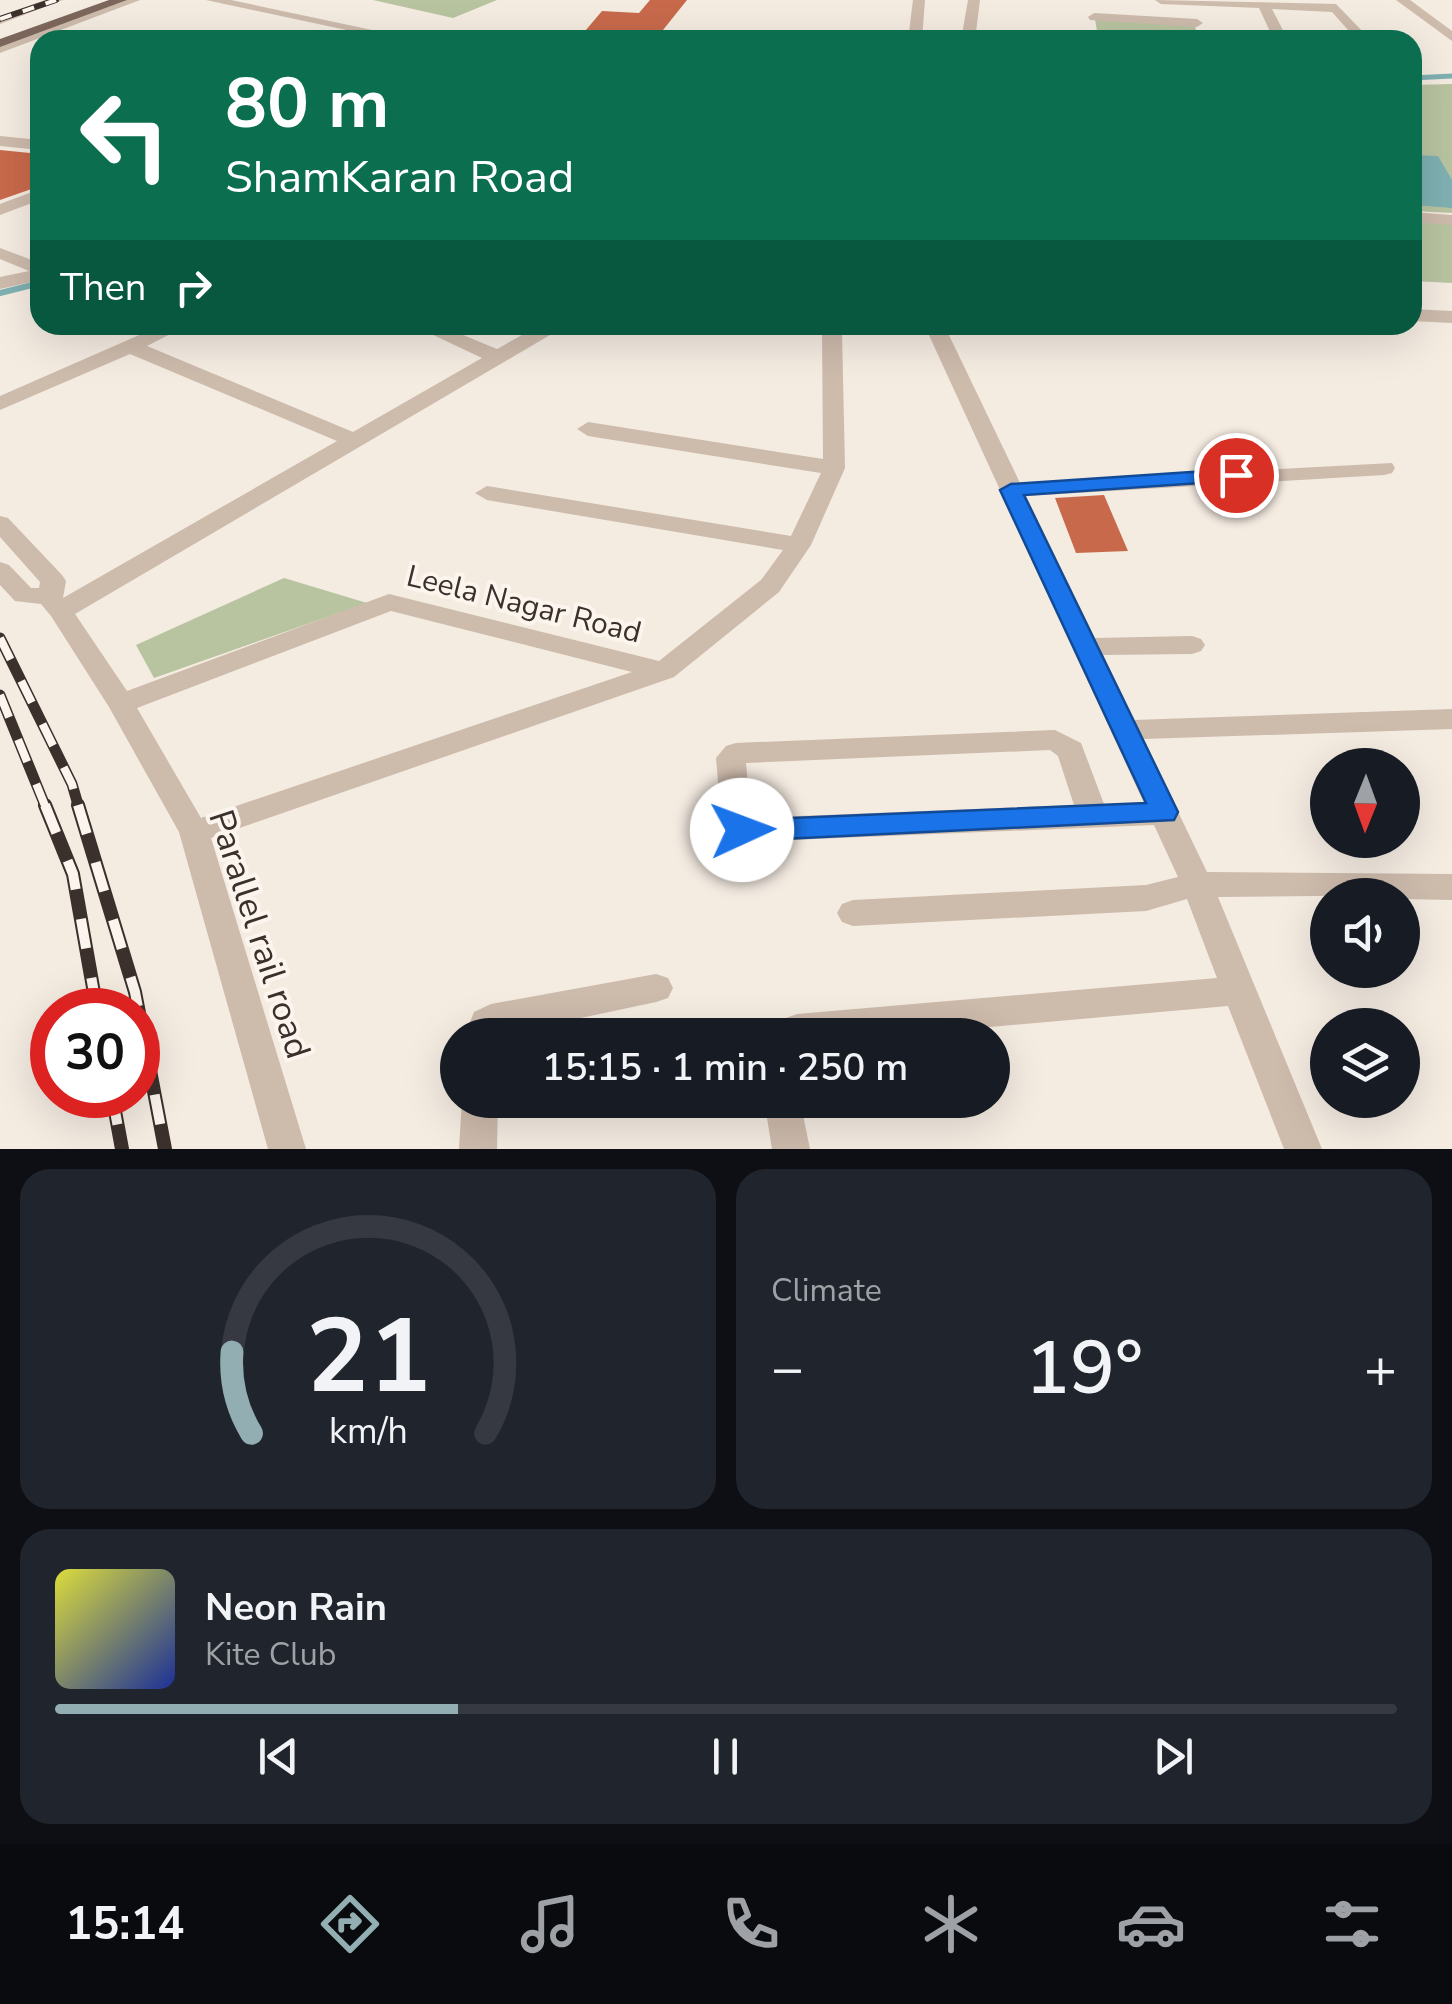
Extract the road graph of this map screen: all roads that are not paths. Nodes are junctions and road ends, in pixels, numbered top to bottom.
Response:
1 (56, 0) edge
2 (102, 0) edge
3 (121, 0) edge
4 (134, 0) edge
5 (212, 0) edge
6 (909, 0) edge
7 (919, 0) edge
8 (974, 0) edge
9 (1141, 0) edge
10 (1161, 0) edge
11 (1247, 0) edge
12 (1332, 0) edge
13 (1402, 0) edge
14 (86, 1) edge
15 (1303, 1) edge
16 (1270, 2) edge
17 (1420, 14) junction
18 (1452, 14) edge
19 (1094, 17) dead end
20 (0, 20) edge
21 (1146, 20) junction
22 (1198, 23) dead end
23 (30, 30) edge
24 (30, 30) edge
25 (50, 30) edge
26 (363, 30) edge
27 (907, 30) edge
28 (916, 30) edge
29 (970, 30) edge
30 (1278, 30) edge
31 (1356, 30) edge
32 (30, 35) edge
33 (1452, 37) edge
34 (0, 40) edge
35 (0, 132) edge
36 (30, 135) edge
37 (0, 141) edge
38 (30, 144) edge
39 (30, 198) edge
40 (0, 210) edge
41 (1422, 218) edge
42 (1452, 220) edge
43 (0, 253) edge
44 (30, 267) edge
45 (30, 275) edge
46 (0, 283) edge
47 (1422, 316) edge
48 (1452, 317) edge
49 (157, 335) edge
50 (446, 335) edge
51 (527, 335) edge
52 (832, 335) edge
53 (949, 335) edge
54 (131, 347) junction
55 (498, 357) junction
56 (0, 404) edge
57 (588, 428) dead end
58 (355, 440) junction
59 (834, 468) junction
60 (1384, 468) dead end
61 (1011, 490) junction
62 (487, 493) dead end
63 (0, 523) edge
64 (799, 546) junction
65 (0, 570) edge
66 (55, 604) junction
67 (1192, 645) dead end
68 (1088, 647) junction
69 (664, 671) junction
70 (121, 704) junction
71 (1452, 719) edge
72 (1128, 730) junction
73 (1164, 812) junction
74 (1093, 816) junction
75 (194, 832) junction
76 (1197, 884) junction
77 (1452, 887) edge
78 (853, 913) dead end
79 (656, 988) dead end
80 (1241, 990) junction
81 (496, 1018) edge
82 (922, 1018) edge
83 (479, 1118) edge
84 (785, 1118) edge
85 (287, 1149) edge
86 (478, 1149) edge
87 (790, 1149) edge
88 (1303, 1149) edge

1 - 20 street
2 - 34 main road
3 - 23 main road
4 - 25 street
5 - 26 street
6 - 27 street
7 - 28 street
8 - 29 street
9 - 21 street
10 - 16 street
11 - 16 street
12 - 15 street
13 - 17 street
14 - 34 main road
15 - 16 street
16 - 30 street
16 - 31 street
17 - 18 street
17 - 33 street
19 - 21 street
21 - 22 street
24 - 34 main road
32 - 34 street
35 - 36 street
37 - 38 street
39 - 40 street
41 - 42 street
43 - 44 street
45 - 46 street
47 - 48 street
49 - 54 street
50 - 55 street
51 - 55 street
52 - 59 street, Leela Nagar Road
53 - 61 street
54 - 56 street
54 - 58 street
55 - 58 street
57 - 59 street
58 - 66 street
59 - 64 street, Leela Nagar Road
60 - 61 street
61 - 68 street
62 - 64 street
63 - 66 street, Parallel rail road
64 - 69 street, Leela Nagar Road
65 - 66 street
66 - 70 street, Parallel rail road
67 - 68 street
68 - 72 street
69 - 70 street, Leela Nagar Road
69 - 75 street
70 - 75 street, Parallel rail road
71 - 72 street
72 - 73 street
73 - 74 street
73 - 76 street
74 - 74 street
75 - 85 street, Parallel rail road
76 - 77 street
76 - 78 street
76 - 80 street
79 - 81 street
80 - 82 street
80 - 88 street
83 - 86 street
84 - 87 street

